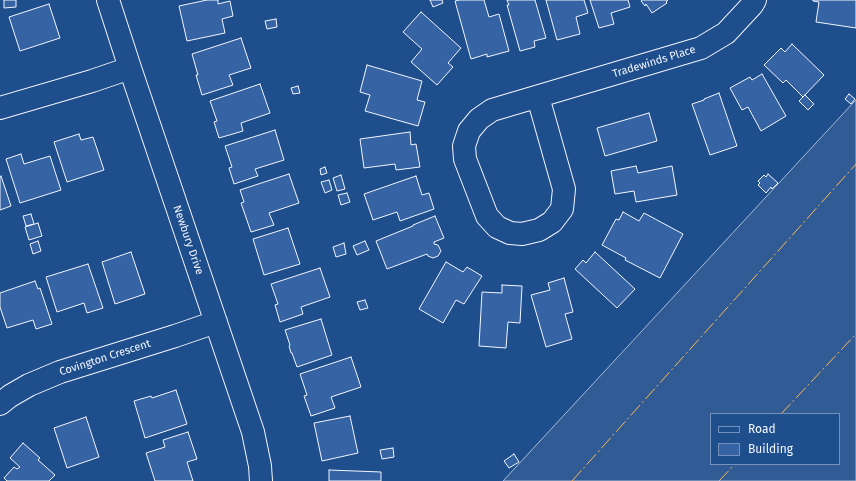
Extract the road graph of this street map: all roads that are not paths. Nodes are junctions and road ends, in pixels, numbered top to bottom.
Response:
1 (108, 0) edge
2 (755, 0) edge
3 (130, 68) junction
4 (538, 97) junction
5 (0, 108) edge
6 (216, 322) junction
7 (0, 404) edge
8 (261, 481) edge

1 - 3 street, Newbury Drive
2 - 4 street, Tradewinds Place
3 - 5 street
3 - 6 street, Newbury Drive
4 - 4 street, Tradewinds Place
6 - 7 street, Covington Crescent
6 - 8 street, Newbury Drive

